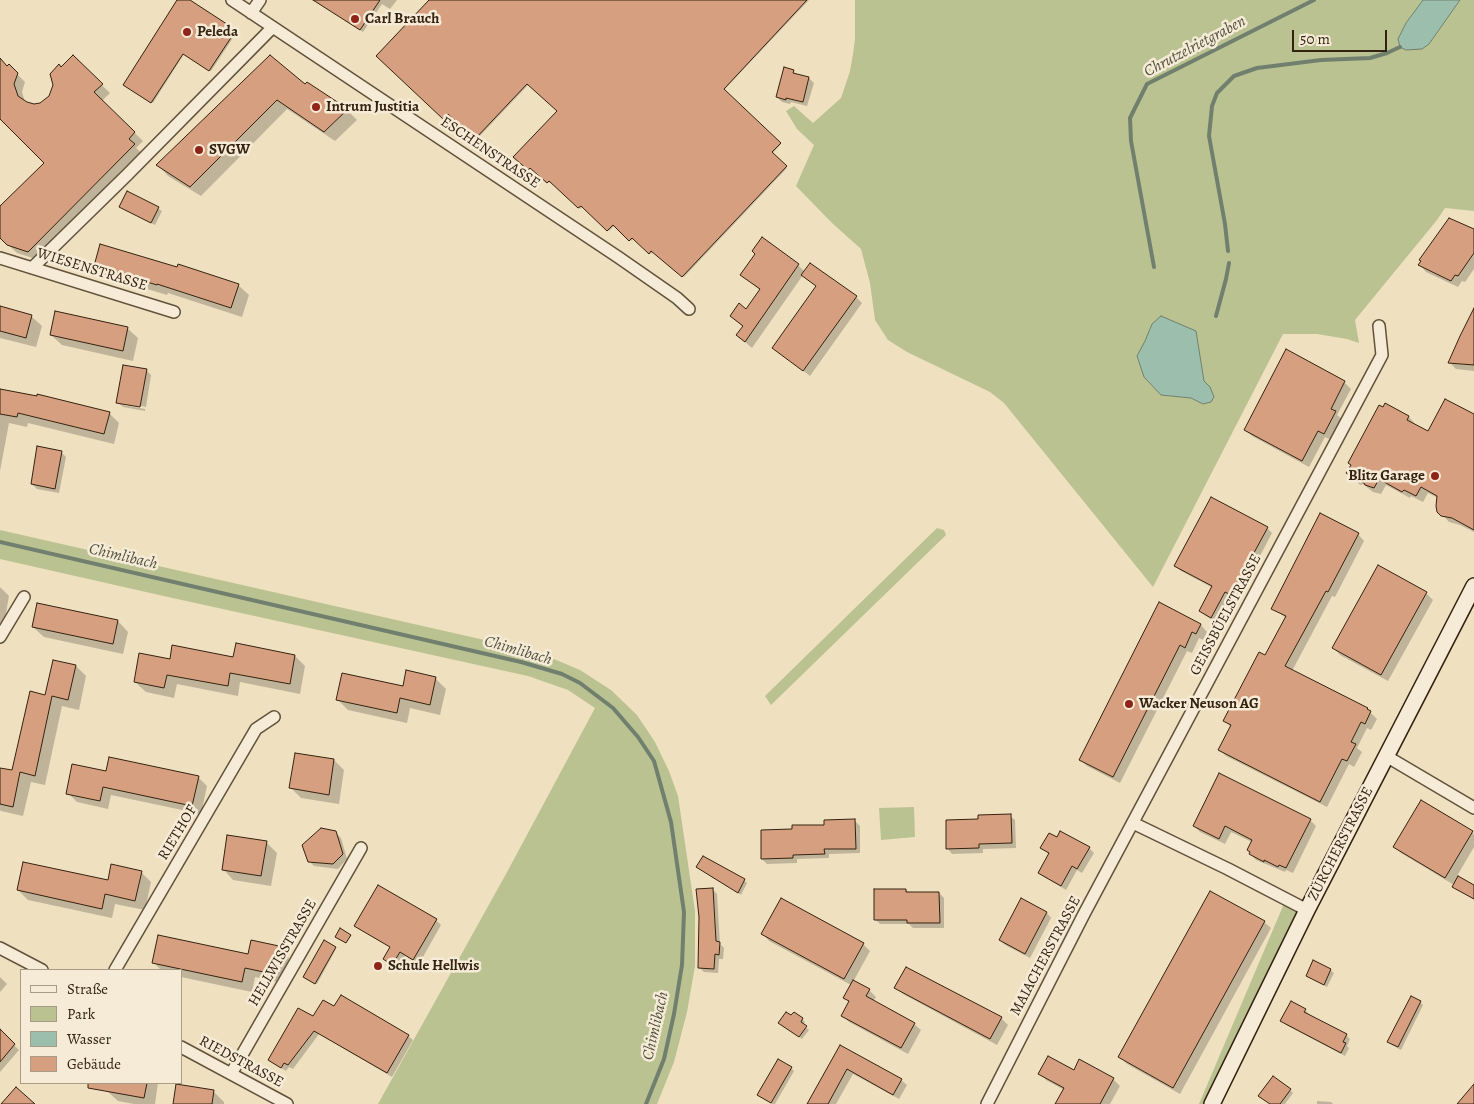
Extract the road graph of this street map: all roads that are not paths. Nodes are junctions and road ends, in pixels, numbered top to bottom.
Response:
1 (232, 0) edge
2 (260, 0) edge
3 (251, 13) junction
4 (272, 28) junction
5 (0, 258) edge
6 (32, 268) junction
7 (688, 309) dead end
8 (174, 312) dead end
9 (1379, 326) dead end
10 (1474, 586) edge
11 (24, 597) dead end
12 (0, 637) edge
13 (274, 717) dead end
14 (1386, 756) junction
15 (1474, 808) edge
16 (1133, 823) junction
17 (361, 848) dead end
18 (1307, 910) junction
19 (0, 948) edge
20 (40, 969) edge
21 (116, 969) edge
22 (182, 1048) edge
23 (231, 1074) junction
24 (287, 1104) edge
25 (987, 1104) edge
26 (1212, 1104) edge

1 - 3 street, ESCHENSTRASSE
2 - 3 street
3 - 4 street, ESCHENSTRASSE
4 - 6 street
4 - 7 street, ESCHENSTRASSE
5 - 6 street, WIESENSTRASSE
6 - 8 street, WIESENSTRASSE
9 - 16 street, GEISSBÜELSTRASSE
10 - 14 main road, ZÜRCHERSTRASSE
11 - 12 street
13 - 21 street, RIETHOF
14 - 15 street
14 - 18 main road, ZÜRCHERSTRASSE
16 - 18 street
16 - 25 street, MAIACHERSTRASSE
17 - 23 street, HELLWISSTRASSE
18 - 26 main road, ZÜRCHERSTRASSE
19 - 20 street
22 - 23 street, RIEDSTRASSE
23 - 24 street, RIEDSTRASSE

